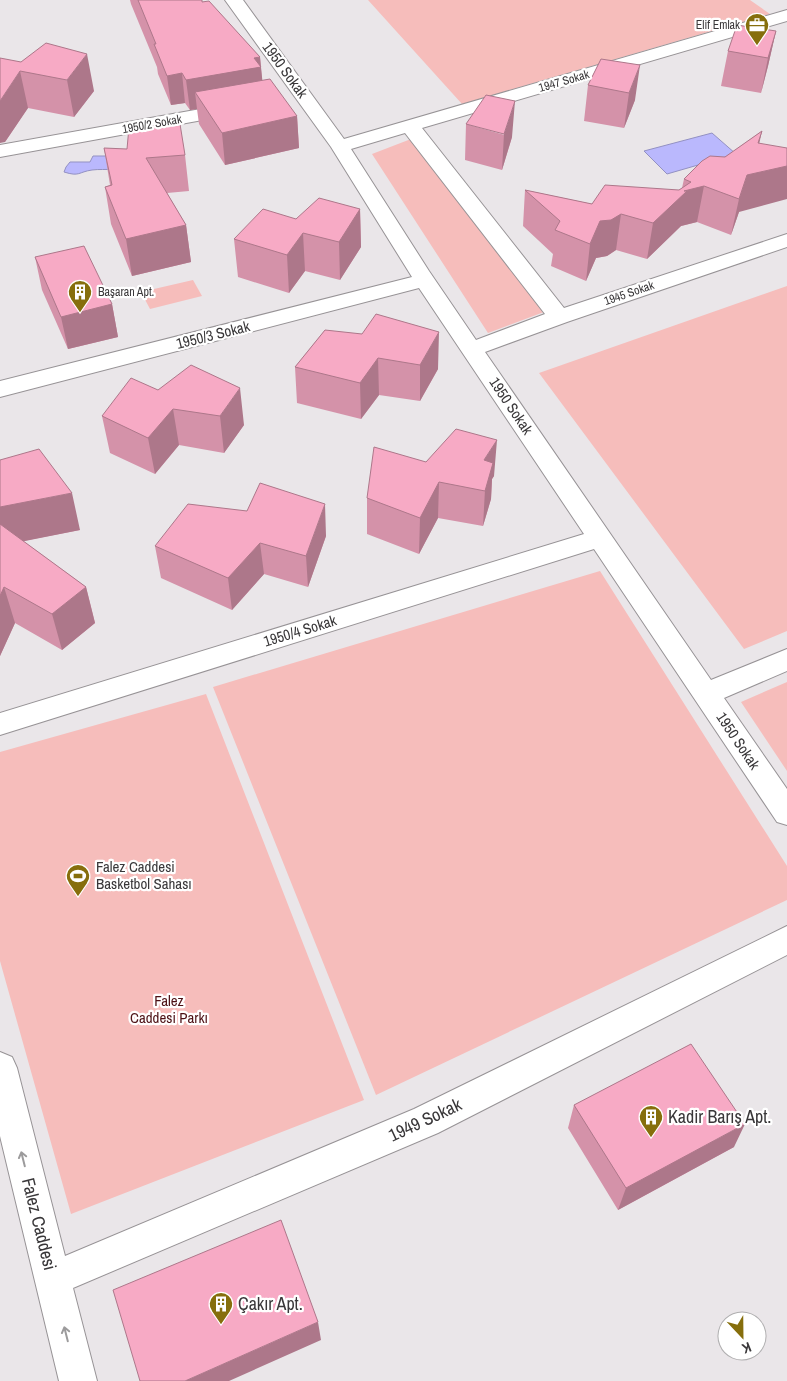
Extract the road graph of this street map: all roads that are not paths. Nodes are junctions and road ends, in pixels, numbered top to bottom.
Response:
1 (234, 0) edge
2 (781, 0) edge
3 (787, 5) edge
4 (787, 15) edge
5 (305, 97) junction
6 (285, 100) edge
7 (256, 106) edge
8 (410, 126) junction
9 (340, 146) junction
10 (0, 151) edge
11 (787, 240) edge
12 (426, 280) junction
13 (559, 317) junction
14 (473, 349) junction
15 (0, 389) edge
16 (600, 538) junction
17 (787, 659) edge
18 (706, 694) junction
19 (0, 724) edge
20 (787, 813) edge
21 (787, 940) edge
22 (0, 1068) edge
23 (52, 1279) junction
24 (78, 1381) edge

1 - 5 street, 1950 Sokak
2 - 3 street
4 - 8 street, 1947 Sokak
5 - 6 street
5 - 9 street, 1950 Sokak
7 - 10 street, 1950/2 Sokak
8 - 9 street, 1947 Sokak
8 - 13 street
9 - 12 street, 1950 Sokak
11 - 13 street, 1945 Sokak
12 - 14 street, 1950 Sokak
12 - 15 street, 1950/3 Sokak
13 - 14 street, 1945 Sokak
14 - 16 street, 1950 Sokak
16 - 18 street, 1950 Sokak
16 - 19 street, 1950/4 Sokak
17 - 18 street
18 - 20 street, 1950 Sokak
21 - 23 street, 1949 Sokak
23 -> 22 street, Falez Caddesi
24 -> 23 street, Falez Caddesi

